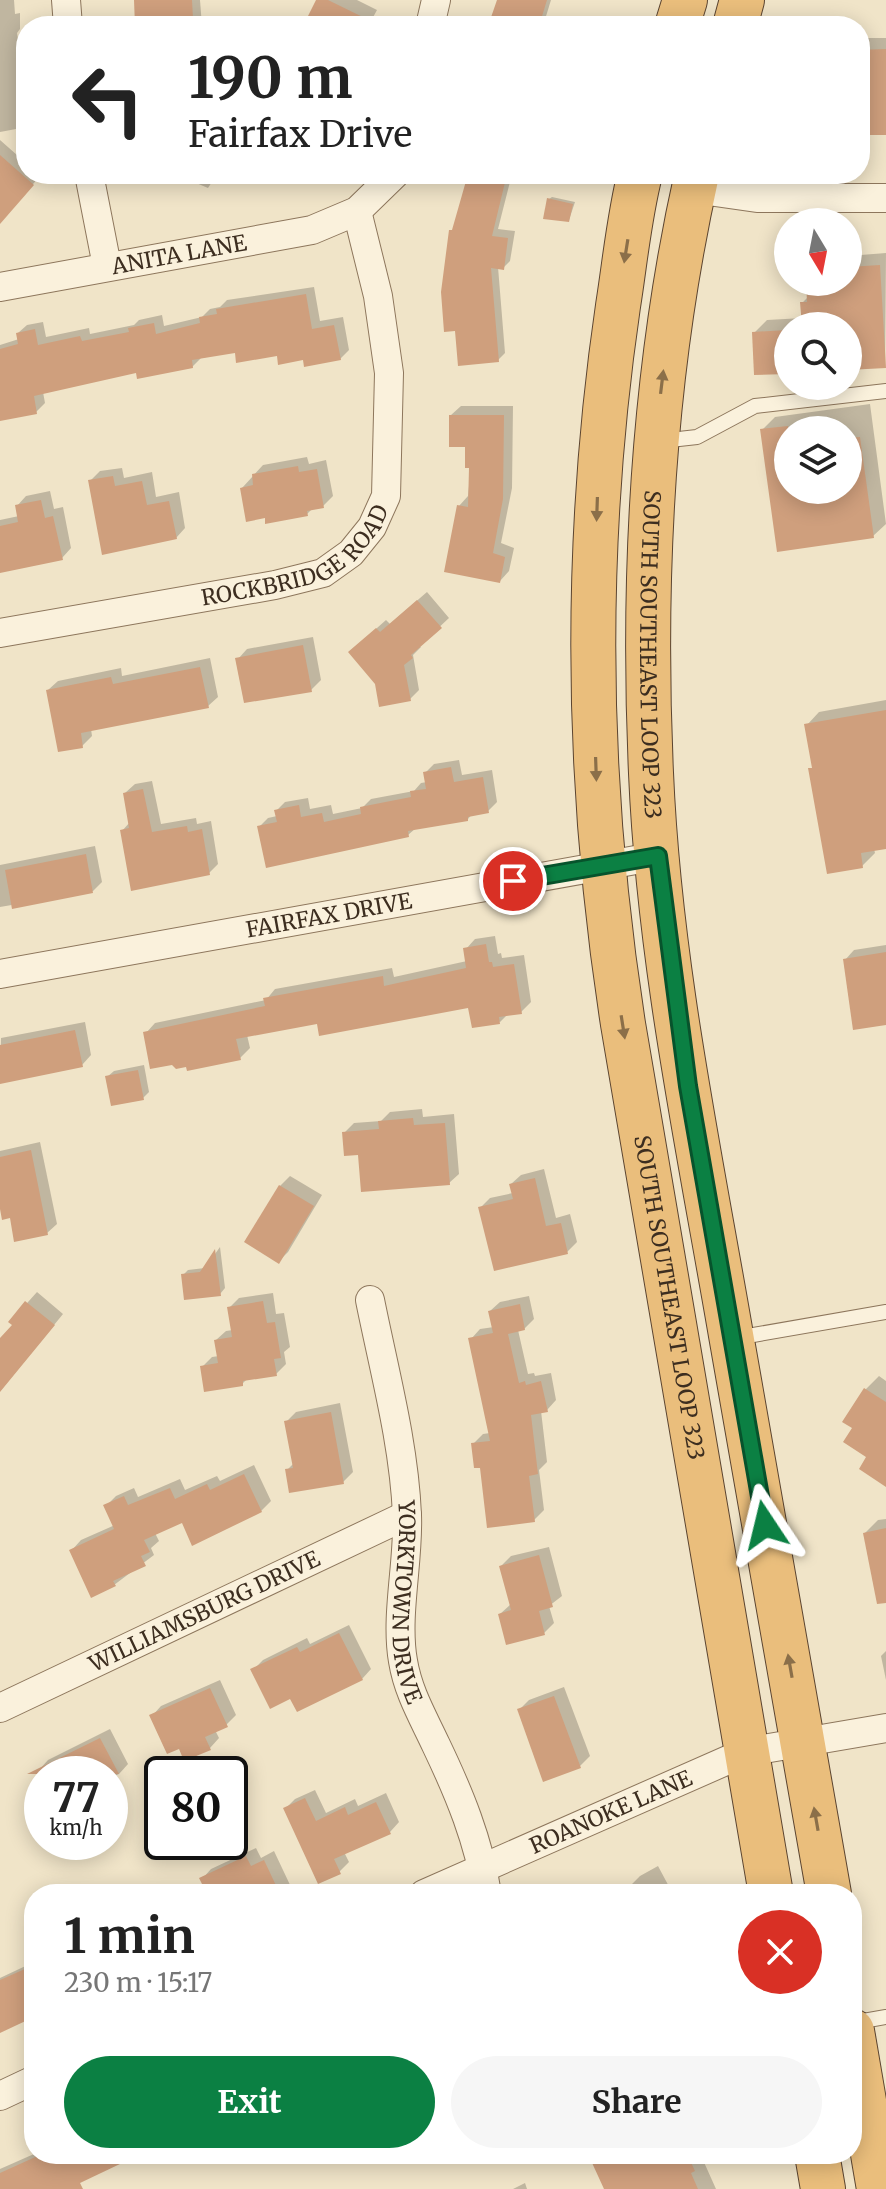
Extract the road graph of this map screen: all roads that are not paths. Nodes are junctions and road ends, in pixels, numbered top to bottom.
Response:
1 (91, 184) edge
2 (385, 184) edge
3 (638, 184) edge
4 (695, 184) edge
5 (703, 184) edge
6 (886, 198) edge
7 (357, 211) junction
8 (107, 266) junction
9 (0, 287) edge
10 (886, 391) edge
11 (657, 442) junction
12 (0, 633) edge
13 (658, 856) junction
14 (604, 865) junction
15 (0, 974) edge
16 (370, 1300) dead end
17 (886, 1312) edge
18 (732, 1338) junction
19 (407, 1515) junction
20 (0, 1708) edge
21 (886, 1728) edge
22 (803, 1743) junction
23 (746, 1752) junction
24 (484, 1880) edge
25 (769, 1884) edge
26 (827, 1884) edge
27 (886, 2017) edge
28 (862, 2021) edge
29 (24, 2085) edge
30 (862, 2090) edge
31 (0, 2096) edge
32 (819, 2164) edge
33 (823, 2189) edge
34 (879, 2189) edge

1 - 8 street
2 - 7 street
3 -> 14 highway, SOUTH SOUTHEAST LOOP 323
11 -> 4 highway, SOUTH SOUTHEAST LOOP 323
5 - 6 street
7 - 8 street, ANITA LANE
7 - 12 street, ROCKBRIDGE ROAD
8 - 9 street, ANITA LANE
10 - 11 lane
11 - 13 highway, SOUTH SOUTHEAST LOOP 323
13 - 14 street, FAIRFAX DRIVE
13 - 18 highway, SOUTH SOUTHEAST LOOP 323
14 - 15 street, FAIRFAX DRIVE
14 -> 23 highway, SOUTH SOUTHEAST LOOP 323
16 - 19 street, YORKTOWN DRIVE
17 - 18 lane
22 -> 18 highway, SOUTH SOUTHEAST LOOP 323
19 - 20 street, WILLIAMSBURG DRIVE
19 - 24 street, YORKTOWN DRIVE
21 - 22 street, ROANOKE LANE
22 - 23 street, ROANOKE LANE
26 -> 22 highway, SOUTH SOUTHEAST LOOP 323
23 - 24 street, ROANOKE LANE
23 - 25 highway, SOUTH SOUTHEAST LOOP 323
27 - 28 lane
29 - 31 street
30 - 34 highway
32 - 33 highway

